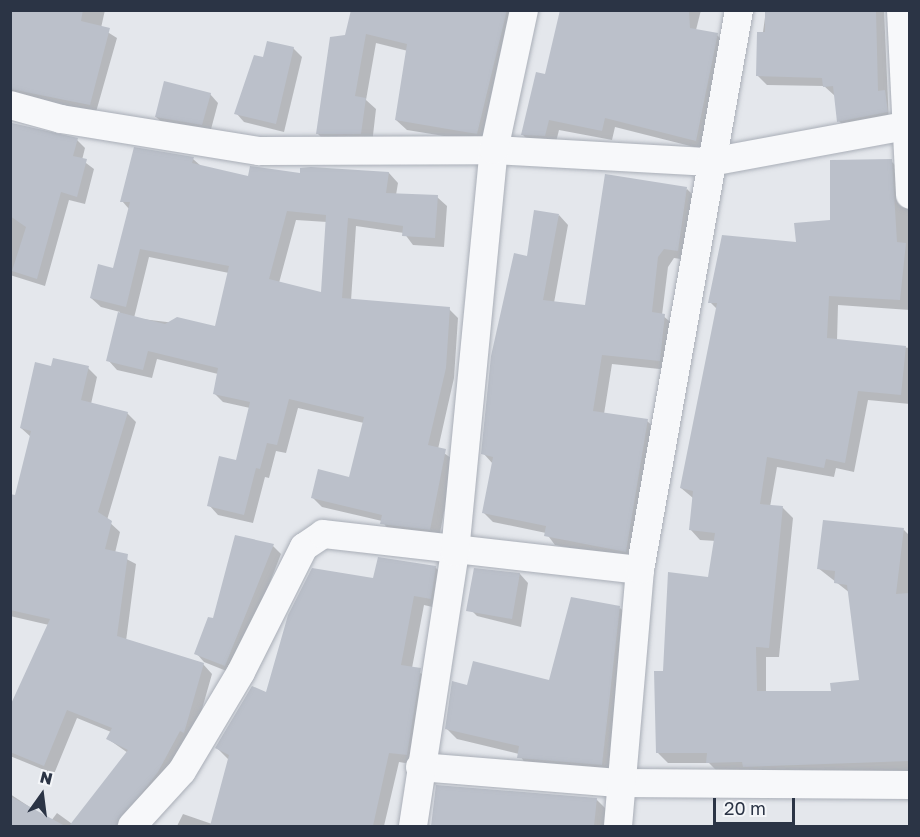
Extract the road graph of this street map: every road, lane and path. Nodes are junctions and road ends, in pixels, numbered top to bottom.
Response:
1 (524, 10) edge
2 (739, 10) edge
3 (901, 10) edge
4 (10, 105) edge
5 (906, 125) edge
6 (494, 150) junction
7 (711, 162) junction
8 (909, 195) edge
9 (455, 552) junction
10 (640, 570) junction
11 (420, 767) junction
12 (621, 783) junction
13 (909, 785) edge
14 (132, 826) edge
15 (413, 826) edge
16 (618, 826) edge

1 - 6 street
2 - 7 street
3 - 5 street
4 - 6 street
5 - 7 street
5 - 8 street
6 - 7 street
6 - 9 street
7 - 10 street
9 - 10 street
9 - 11 street
9 - 14 street
10 - 12 street
11 - 12 street
11 - 15 street
12 - 13 street
12 - 16 street

